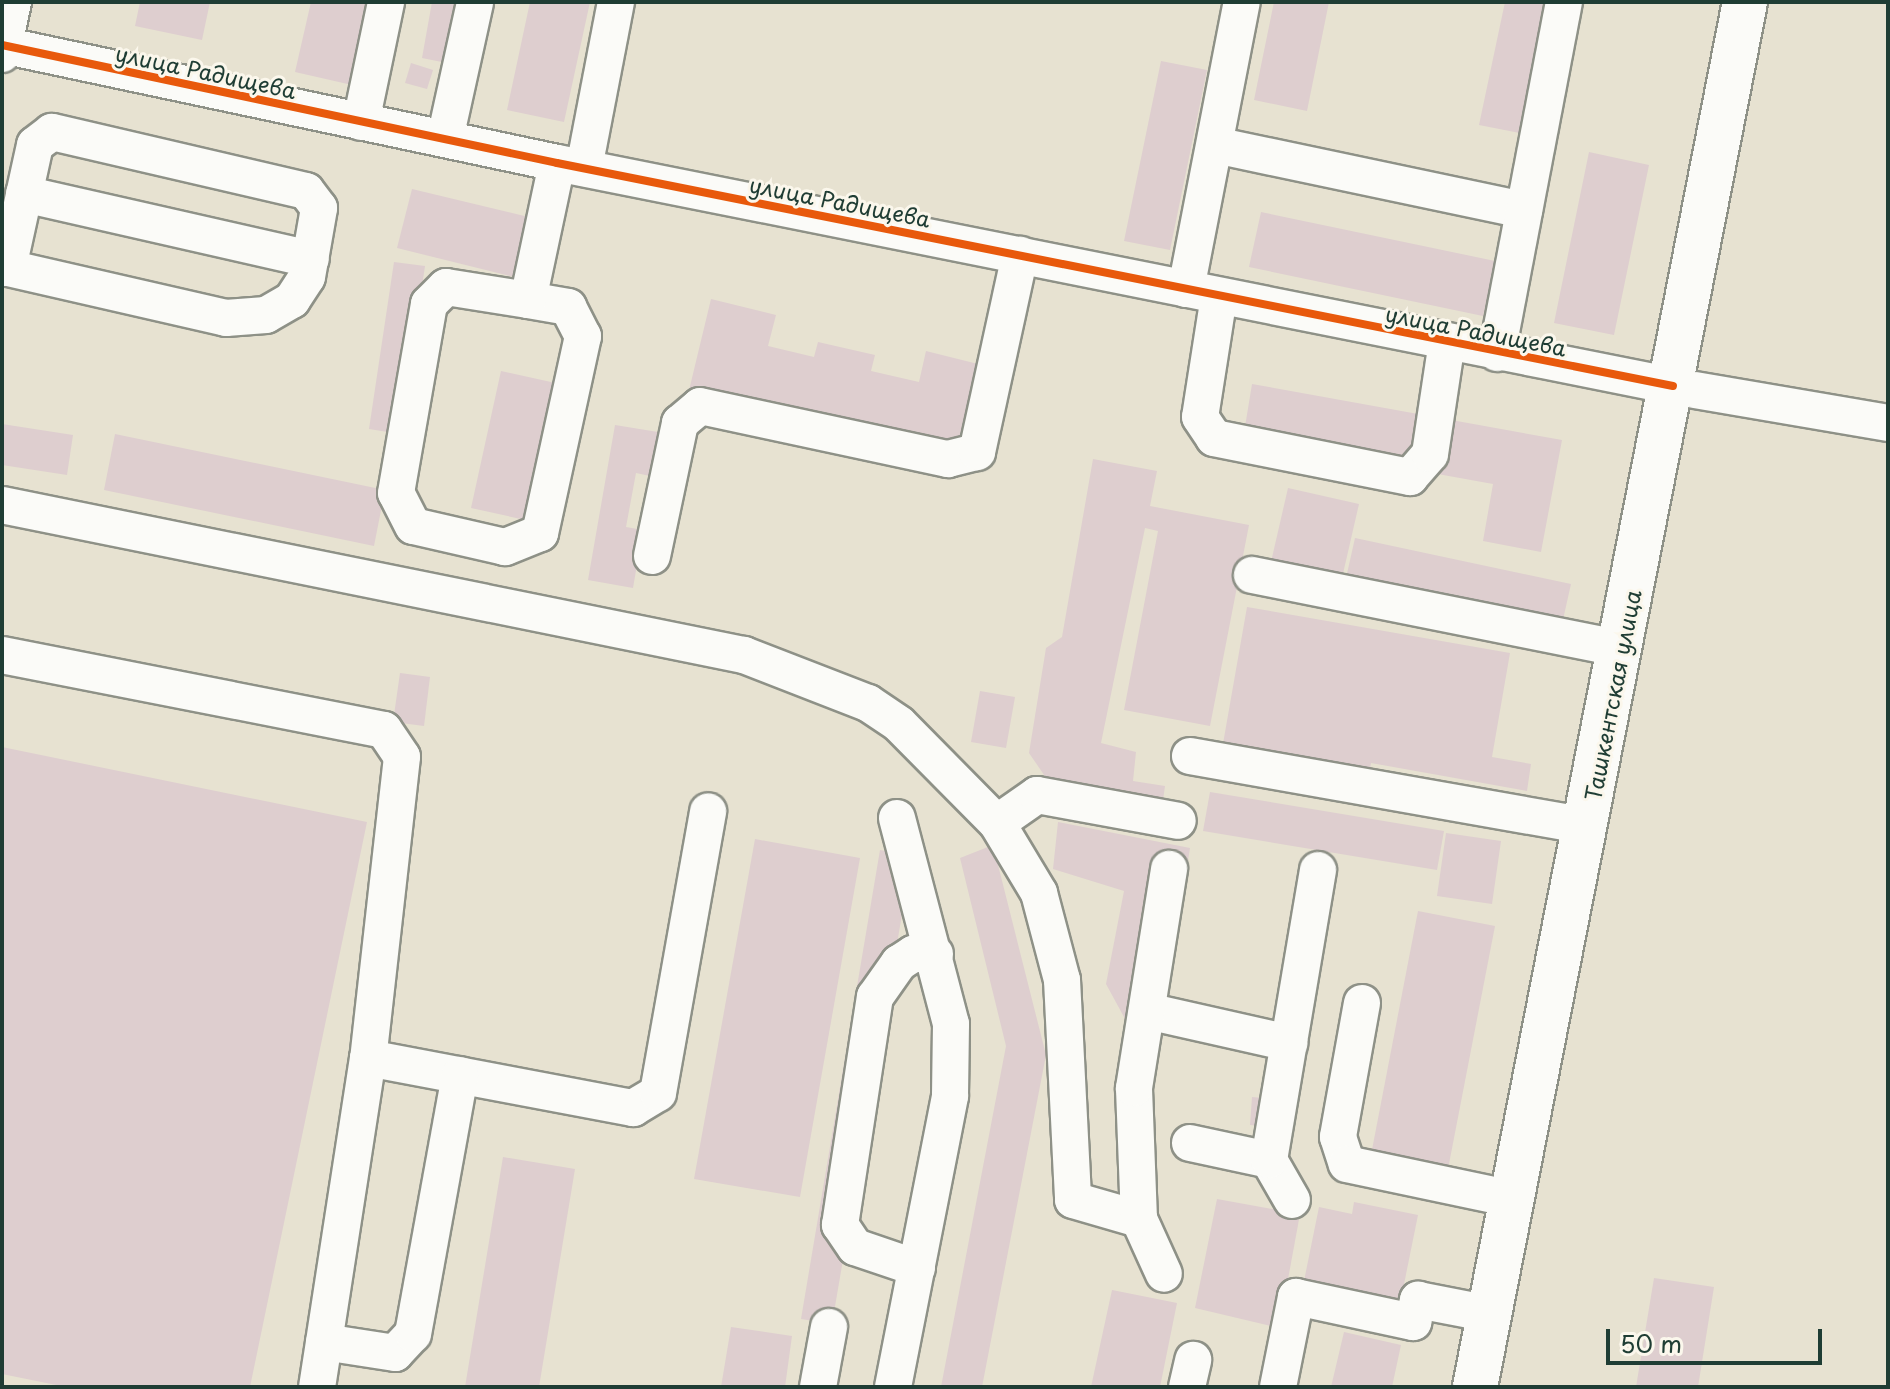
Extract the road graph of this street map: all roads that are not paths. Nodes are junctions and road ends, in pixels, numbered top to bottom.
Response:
1 (13, 2) edge
2 (386, 2) edge
3 (475, 2) edge
4 (616, 2) edge
5 (1242, 2) edge
6 (1564, 2) edge
7 (1745, 2) edge
8 (1768, 2) edge
9 (3, 48) edge
10 (361, 122) junction
11 (445, 139) junction
12 (1215, 145) junction
13 (571, 165) junction
14 (24, 194) junction
15 (1524, 210) junction
16 (1020, 255) junction
17 (311, 259) junction
18 (5, 268) edge
19 (1202, 292) junction
20 (528, 300) junction
21 (1447, 342) junction
22 (1497, 353) junction
23 (1684, 388) junction
24 (1888, 423) edge
25 (2, 505) edge
26 (652, 556) dead end
27 (1252, 575) dead end
28 (1621, 649) junction
29 (2, 655) edge
30 (1190, 756) dead end
31 (708, 811) dead end
32 (897, 818) dead end
33 (1178, 821) dead end
34 (997, 823) junction
35 (1586, 826) junction
36 (1169, 869) dead end
37 (1318, 870) dead end
38 (935, 954) junction
39 (1362, 1003) dead end
40 (1147, 1011) junction
41 (1289, 1043) junction
42 (368, 1058) junction
43 (460, 1075) junction
44 (1190, 1143) dead end
45 (1269, 1160) junction
46 (1513, 1199) junction
47 (1292, 1200) dead end
48 (1139, 1219) junction
49 (917, 1268) junction
50 (1164, 1274) dead end
51 (1490, 1314) junction
52 (829, 1327) dead end
53 (324, 1342) junction
54 (317, 1387) edge
55 (818, 1387) edge
56 (893, 1387) edge
57 (1278, 1387) edge
58 (1475, 1387) edge
59 (1501, 1387) edge

1 - 9 street
2 - 10 street
3 - 11 street
4 - 13 street
5 - 12 street
6 - 15 street
7 - 23 main road, Ташкентская улица
8 - 23 main road, Ташкентская улица
9 - 10 street, улица Радищева
10 - 11 street, улица Радищева
11 - 13 street, улица Радищева
12 - 15 street
12 - 19 street
13 - 16 street, улица Радищева
13 - 20 street
14 - 17 street
14 - 17 street
14 - 18 street
15 - 22 street
16 - 19 street, улица Радищева
16 - 26 street
17 - 18 street
19 - 21 street, улица Радищева
19 - 21 street
20 - 20 street
21 - 22 street, улица Радищева
22 - 23 street, улица Радищева
23 - 24 street, улица Радищева
23 - 28 main road, Ташкентская улица
23 - 59 main road, Ташкентская улица
25 - 34 street
27 - 28 street
28 - 35 main road, Ташкентская улица
29 - 42 street
30 - 35 street
31 - 43 street
32 - 38 street
33 - 34 street
34 - 48 street
35 - 46 main road, Ташкентская улица
36 - 40 street
37 - 41 street
38 - 49 street
38 - 49 street
39 - 46 street
40 - 41 street
40 - 48 street
41 - 45 street
42 - 43 street
42 - 53 street
43 - 53 street
44 - 45 street
45 - 47 street
46 - 51 main road, Ташкентская улица
48 - 50 street
49 - 56 street
51 - 57 street
51 - 58 main road, Ташкентская улица
52 - 55 street
53 - 54 street

